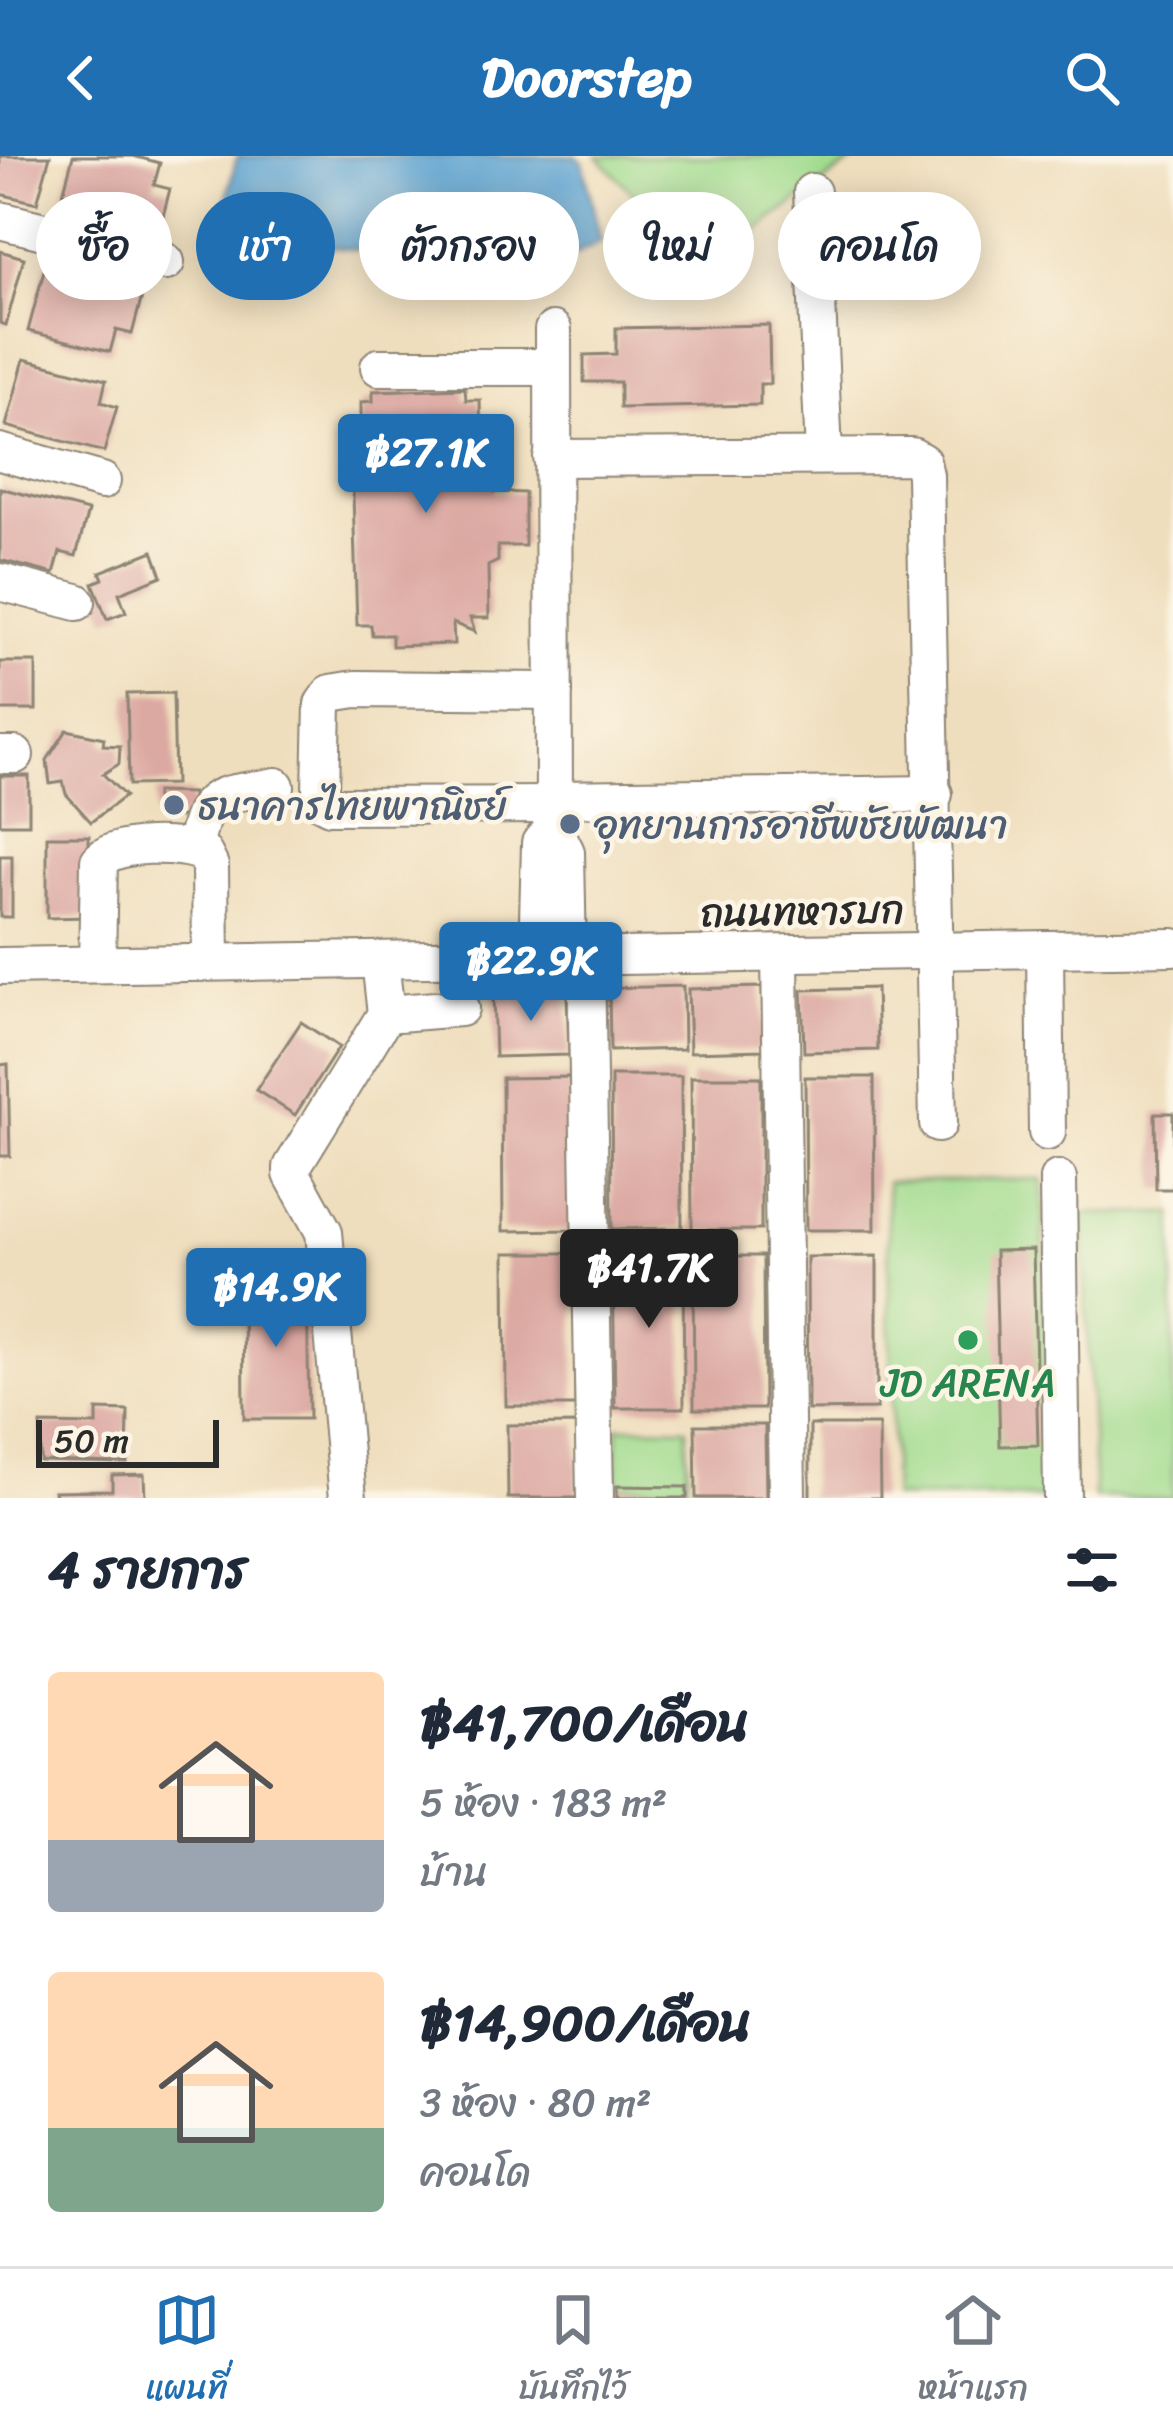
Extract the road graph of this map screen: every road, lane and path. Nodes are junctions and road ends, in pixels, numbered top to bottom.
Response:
1 (0, 220) edge
2 (36, 229) edge
3 (817, 300) edge
4 (379, 367) dead end
5 (0, 452) edge
6 (824, 454) junction
7 (552, 458) junction
8 (102, 481) dead end
9 (0, 582) edge
10 (77, 602) dead end
11 (554, 691) junction
12 (276, 786) dead end
13 (934, 794) junction
14 (554, 811) junction
15 (195, 849) junction
16 (1173, 947) edge
17 (1045, 949) junction
18 (938, 951) junction
19 (780, 954) junction
20 (564, 958) junction
21 (380, 961) junction
22 (212, 962) junction
23 (97, 964) junction
24 (0, 966) edge
25 (460, 1008) dead end
26 (386, 1014) junction
27 (938, 1124) dead end
28 (1047, 1132) dead end
29 (1058, 1179) dead end
30 (348, 1498) edge
31 (595, 1498) edge
32 (788, 1498) edge
33 (1062, 1498) edge

1 - 2 street
3 - 6 street
4 - 7 street
5 - 8 street
6 - 7 street
6 - 13 street
7 - 11 street
9 - 10 street
11 - 14 street
11 - 14 street
12 - 15 street
13 - 14 street
13 - 18 street
14 - 20 street
15 - 22 street
15 - 23 street
16 - 17 street, ถนนทหารบก
17 - 18 street, ถนนทหารบก
17 - 28 street
18 - 19 street, ถนนทหารบก
18 - 27 street
19 - 20 street, ถนนทหารบก
19 - 32 street
20 - 21 street, ถนนทหารบก
20 - 31 street
21 - 22 street, ถนนทหารบก
21 - 26 street
22 - 23 street, ถนนทหารบก
23 - 24 street, ถนนทหารบก
25 - 26 street
26 - 30 street
29 - 33 street

